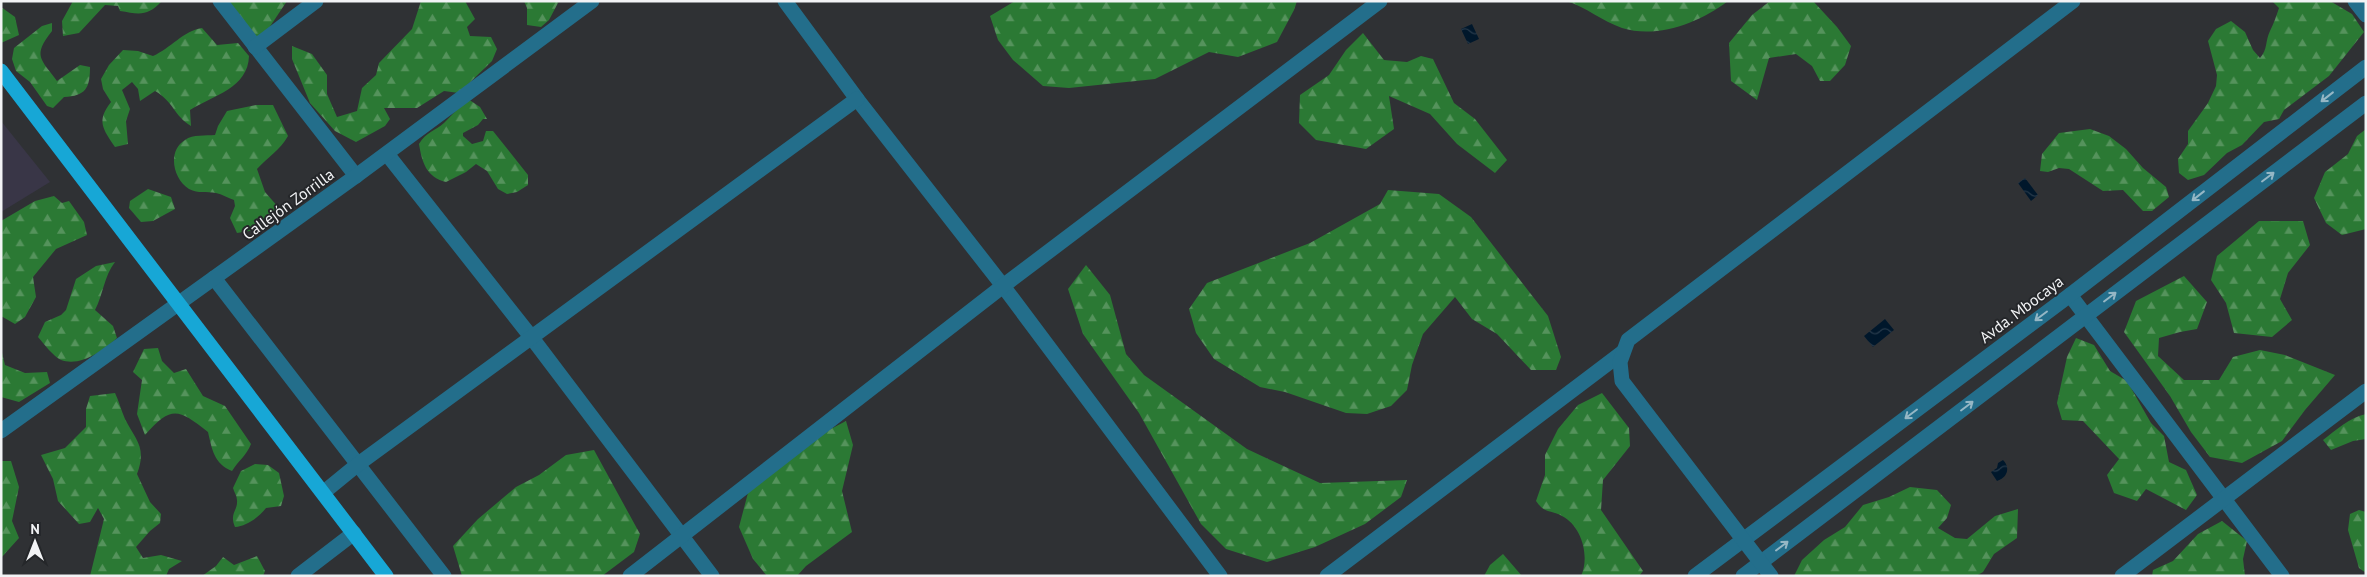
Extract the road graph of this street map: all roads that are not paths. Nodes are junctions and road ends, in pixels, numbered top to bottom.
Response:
1 (220, 1) edge
2 (316, 1) edge
3 (592, 1) edge
4 (785, 1) edge
5 (1380, 1) edge
6 (2073, 1) edge
7 (2356, 1) edge
8 (2366, 14) edge
9 (255, 47) junction
10 (2366, 67) edge
11 (1, 72) edge
12 (857, 99) junction
13 (2366, 103) edge
14 (386, 154) junction
15 (356, 176) junction
16 (214, 278) junction
17 (1003, 286) junction
18 (2070, 295) junction
19 (179, 304) junction
20 (2086, 316) junction
21 (532, 338) junction
22 (1623, 352) junction
23 (2366, 391) edge
24 (1, 431) edge
25 (357, 465) junction
26 (324, 492) junction
27 (2224, 498) junction
28 (354, 533) junction
29 (681, 537) junction
30 (1744, 539) junction
31 (1761, 562) junction
32 (298, 576) edge
33 (386, 576) edge
34 (444, 576) edge
35 (630, 576) edge
36 (712, 576) edge
37 (1220, 576) edge
38 (1327, 576) edge
39 (1695, 576) edge
40 (1743, 576) edge
41 (1771, 576) edge
42 (2122, 576) edge
43 (2282, 576) edge

1 - 9 street
2 - 9 street
3 - 14 street, Callejón Zorrilla
4 - 12 street
5 - 17 street
6 - 22 street
7 - 8 street
9 - 15 street
10 -> 18 street, Avda. Mbocaya
11 - 19 main road
12 - 17 street
12 - 21 street
20 -> 13 street
14 - 15 street, Callejón Zorrilla
14 - 21 street
15 - 16 street, Callejón Zorrilla
16 - 19 street, Callejón Zorrilla
16 - 25 street
17 - 29 street
17 - 37 street
18 - 20 street
18 -> 30 street, Avda. Mbocaya
19 - 24 street, Callejón Zorrilla
19 - 26 main road
20 - 27 street
31 -> 20 street
21 - 25 street
21 - 29 street
22 - 30 street
22 - 38 street
23 - 27 street
25 - 26 street
25 - 34 street
26 - 28 main road
27 - 42 street
27 - 43 street
28 - 32 street
28 - 33 main road
29 - 35 street
29 - 36 street
30 - 31 street
30 - 39 street, Avda. Mbocaya
31 - 40 street
31 - 41 street

